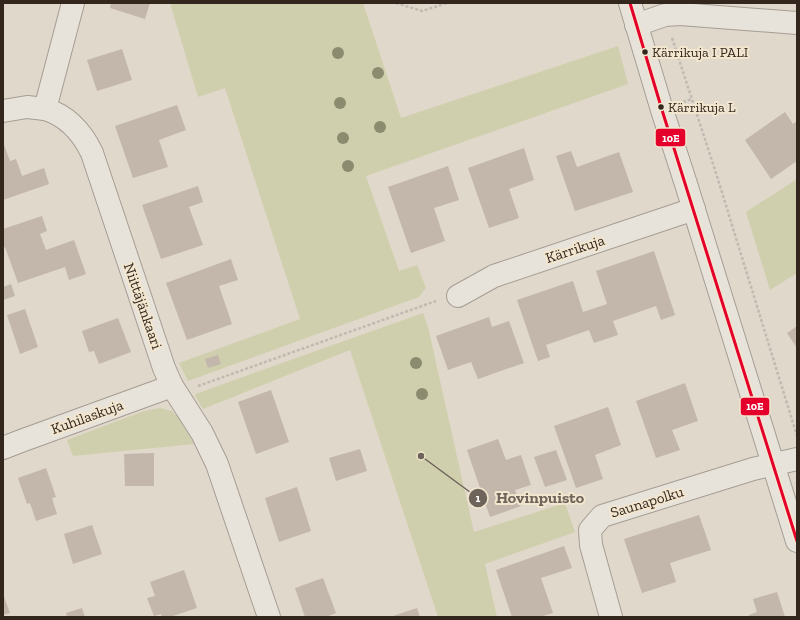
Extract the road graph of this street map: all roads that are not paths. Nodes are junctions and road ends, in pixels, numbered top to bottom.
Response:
1 (73, 3) edge
2 (630, 3) edge
3 (797, 23) edge
4 (636, 25) junction
5 (45, 109) junction
6 (3, 111) edge
7 (694, 209) junction
8 (458, 296) road end
9 (174, 390) junction
10 (3, 448) edge
11 (797, 459) edge
12 (773, 464) junction
13 (797, 541) edge
14 (269, 617) edge
15 (611, 617) edge

1 - 5 street
2 - 4 street
3 - 4 street
4 - 7 street
5 - 6 street, Niittäjänkaari
5 - 9 street, Niittäjänkaari
7 - 8 street, Kärrikuja
7 - 12 street
9 - 10 street, Kuhilaskuja
9 - 14 street, Niittäjänkaari
11 - 12 street, Saunapolku
12 - 13 street
12 - 15 street, Saunapolku

